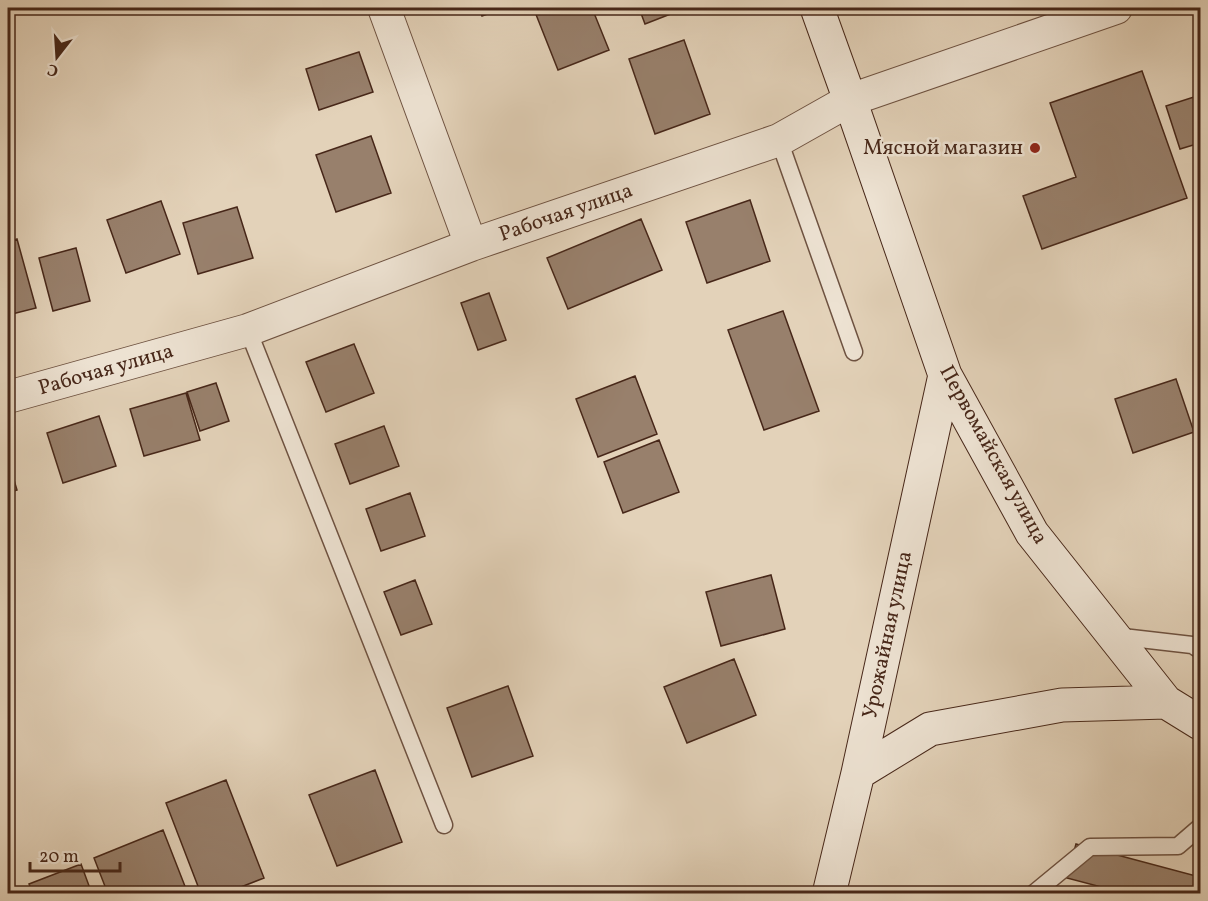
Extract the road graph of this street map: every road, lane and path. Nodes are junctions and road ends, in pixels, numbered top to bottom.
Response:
1 (384, 8) edge
2 (817, 8) edge
3 (1116, 8) edge
4 (850, 100) junction
5 (779, 140) junction
6 (471, 245) junction
7 (248, 330) junction
8 (854, 352) dead end
9 (945, 375) junction
10 (8, 397) edge
11 (1113, 636) junction
12 (1200, 650) edge
13 (1166, 702) junction
14 (1200, 723) edge
15 (858, 773) junction
16 (444, 825) dead end
17 (1200, 827) edge
18 (829, 894) edge
19 (1033, 894) edge

1 - 6 street
2 - 4 main road, Первомайская улица
3 - 4 street, Рабочая улица
4 - 5 street, Рабочая улица
4 - 9 main road, Первомайская улица
5 - 6 street, Рабочая улица
5 - 8 lane
6 - 7 street, Рабочая улица
7 - 10 street, Рабочая улица
7 - 16 lane
9 - 11 main road, Первомайская улица
9 - 15 main road, Урожайная улица
11 - 12 lane
11 - 13 main road, Первомайская улица
13 - 14 main road, Первомайская улица
13 - 15 main road
15 - 18 main road, Урожайная улица
17 - 19 lane

